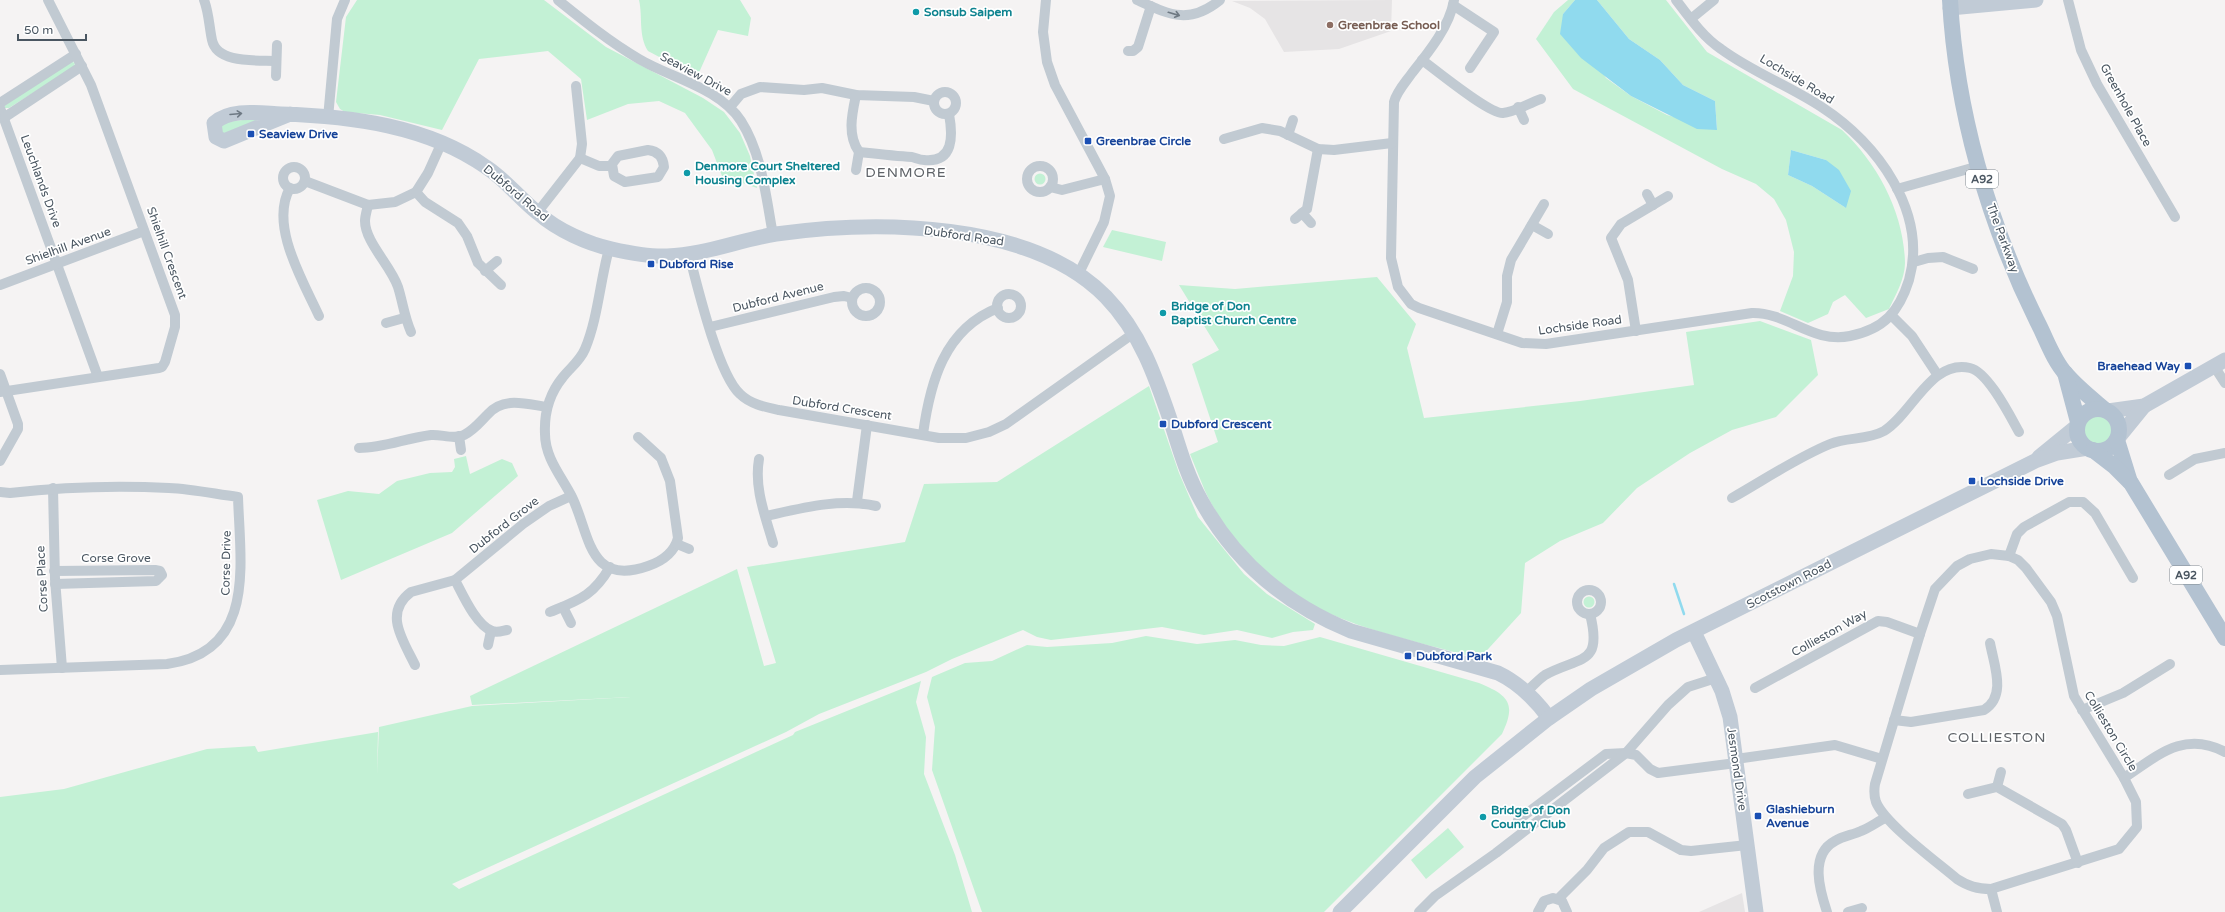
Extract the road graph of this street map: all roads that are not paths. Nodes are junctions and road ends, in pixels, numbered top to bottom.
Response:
1 (48, 0) edge
2 (204, 0) edge
3 (345, 0) edge
4 (558, 0) edge
5 (1046, 0) edge
6 (1137, 0) edge
7 (1220, 0) edge
8 (1676, 0) edge
9 (1714, 0) edge
10 (2036, 0) edge
11 (2068, 0) edge
12 (1454, 2) edge
13 (1950, 4) edge
14 (1151, 6) junction
15 (1692, 18) junction
16 (277, 44) dead end
17 (1128, 51) dead end
18 (76, 54) junction
19 (1422, 60) junction
20 (276, 61) junction
21 (82, 66) junction
22 (1470, 68) dead end
23 (276, 76) dead end
24 (576, 86) dead end
25 (856, 95) junction
26 (1541, 99) dead end
27 (934, 101) junction
28 (0, 102) edge
29 (730, 107) junction
30 (1518, 107) junction
31 (2, 112) edge
32 (290, 114) dead end
33 (949, 114) junction
34 (328, 118) junction
35 (1293, 120) dead end
36 (1524, 120) dead end
37 (1288, 135) junction
38 (1224, 139) dead end
39 (442, 142) junction
40 (1392, 143) junction
41 (1318, 149) junction
42 (859, 152) junction
43 (580, 158) junction
44 (612, 166) junction
45 (1979, 166) junction
46 (856, 170) dead end
47 (1105, 179) junction
48 (305, 181) junction
49 (1050, 187) dead end
50 (290, 188) junction
51 (1897, 189) junction
52 (416, 192) junction
53 (1647, 194) dead end
54 (1668, 196) dead end
55 (1544, 204) dead end
56 (368, 205) junction
57 (1653, 205) junction
58 (538, 213) junction
59 (2175, 217) dead end
60 (1311, 223) dead end
61 (1532, 225) junction
62 (144, 231) junction
63 (1548, 234) dead end
64 (773, 235) junction
65 (609, 249) junction
66 (689, 254) junction
67 (496, 260) dead end
68 (1914, 262) junction
69 (57, 264) junction
70 (1973, 269) dead end
71 (485, 271) junction
72 (1079, 273) junction
73 (0, 285) edge
74 (502, 285) dead end
75 (852, 298) dead end
76 (998, 308) dead end
77 (319, 316) dead end
78 (1892, 316) junction
79 (404, 318) junction
80 (386, 323) dead end
81 (710, 327) junction
82 (1636, 331) junction
83 (411, 332) dead end
84 (1134, 333) junction
85 (1497, 334) junction
86 (2220, 363) edge
87 (2065, 373) junction
88 (0, 374) edge
89 (1936, 374) junction
90 (98, 376) junction
91 (2225, 383) edge
92 (3, 391) edge
93 (547, 406) junction
94 (2144, 406) junction
95 (2106, 410) junction
96 (2078, 424) junction
97 (867, 425) junction
98 (2019, 432) dead end
99 (923, 434) junction
100 (459, 436) junction
101 (638, 437) dead end
102 (2117, 439) junction
103 (359, 448) dead end
104 (2090, 449) junction
105 (461, 450) dead end
106 (2225, 453) edge
107 (759, 459) dead end
108 (0, 461) edge
109 (2035, 461) junction
110 (2169, 475) dead end
111 (2131, 483) junction
112 (53, 488) junction
113 (0, 492) edge
114 (571, 496) junction
115 (1732, 498) dead end
116 (857, 502) junction
117 (876, 506) dead end
118 (766, 516) junction
119 (773, 543) dead end
120 (677, 544) junction
121 (689, 549) dead end
122 (2009, 556) junction
123 (610, 568) junction
124 (54, 571) junction
125 (2133, 578) dead end
126 (455, 580) junction
127 (55, 584) junction
128 (563, 607) junction
129 (550, 612) dead end
130 (1590, 614) dead end
131 (571, 623) dead end
132 (508, 630) dead end
133 (491, 631) junction
134 (1694, 632) junction
135 (1920, 634) junction
136 (2225, 638) edge
137 (1990, 643) dead end
138 (488, 645) dead end
139 (2170, 664) dead end
140 (415, 665) dead end
141 (62, 668) junction
142 (0, 670) edge
143 (1716, 678) junction
144 (1755, 688) dead end
145 (1526, 692) junction
146 (2082, 710) junction
147 (1548, 718) junction
148 (1894, 720) junction
149 (2225, 752) edge
150 (1626, 753) junction
151 (1882, 759) junction
152 (1736, 761) junction
153 (2001, 772) dead end
154 (2124, 778) junction
155 (1997, 787) junction
156 (1968, 794) dead end
157 (1885, 818) junction
158 (1518, 820) dead end
159 (1747, 845) junction
160 (2078, 863) junction
161 (1991, 889) junction
162 (1558, 899) junction
163 (1862, 908) dead end
164 (1340, 912) edge
165 (1418, 912) edge
166 (1538, 912) edge
167 (1567, 912) edge
168 (1756, 912) edge
169 (1827, 912) edge
170 (1848, 912) edge
171 (1997, 912) edge

1 - 18 street, Shielhill Crescent
2 - 20 street
3 - 34 street
4 - 29 street, Seaview Drive
5 - 47 street
6 - 14 street
14 -> 7 street
8 - 15 street, Lochside Road
9 - 15 street
10 - 13 street
11 - 59 street, Greenhole Place
12 - 19 street, Lochside Road
12 - 22 street
13 - 45 main road, The Parkway / A92
14 - 17 street
15 - 51 street, Lochside Road
16 - 20 street
18 - 21 street, Shielhill Crescent
18 - 28 street
19 - 30 street
19 - 40 street, Lochside Road
20 - 23 street
21 - 31 street
21 - 62 street, Shielhill Crescent
24 - 43 street
25 - 27 street
25 - 29 street
25 - 42 street
26 - 30 street
27 - 33 street
27 - 33 street
29 - 64 street, Seaview Drive
30 - 36 street
31 - 69 street, Leuchlands Drive
32 - 34 street, Dubford Road
33 - 42 street
34 - 39 street, Dubford Road
35 - 37 street
37 - 38 street
37 - 41 street
39 - 52 street
39 - 58 street, Dubford Road
40 - 41 street
40 - 85 street, Lochside Road
41 - 60 street
42 - 46 street
43 - 44 street
43 - 58 street
44 - 44 street
45 - 51 street
45 - 87 main road, The Parkway / A92
47 - 49 street
47 - 72 street
48 - 50 street
48 - 50 street
48 - 56 street
50 - 77 street
51 - 68 street, Lochside Road
52 - 56 street
52 - 71 street
53 - 57 street
54 - 57 street
55 - 61 street
56 - 79 street
57 - 82 street
58 - 65 street, Dubford Road
61 - 63 street
61 - 85 street
62 - 69 street, Shielhill Avenue
62 - 90 street, Shielhill Crescent
64 - 66 street, Dubford Road
64 - 72 street, Dubford Road
65 - 66 street, Dubford Road
65 - 93 street
66 - 81 street, Dubford Crescent
67 - 71 street
68 - 70 street
68 - 78 street, Lochside Road
69 - 73 street, Shielhill Avenue
69 - 90 street, Leuchlands Drive
71 - 74 street
72 - 84 street, Dubford Road
75 - 81 street, Dubford Avenue
76 - 99 street
78 - 82 street, Lochside Road
78 - 89 street
79 - 80 street
79 - 83 street
81 - 97 street, Dubford Crescent
82 - 85 street, Lochside Road
84 - 99 street, Dubford Crescent
84 - 145 street, Dubford Road
86 - 91 street
86 - 94 street
87 - 95 main road, The Parkway / A92
87 - 96 main road, The Parkway / A92
88 - 92 street
89 - 98 street
89 - 115 street
90 - 92 street, Shielhill Crescent
92 - 108 street
93 - 100 street
93 - 114 street
94 - 95 street
94 - 102 street
95 - 96 main road
95 - 102 main road, A92
96 - 104 main road, A92
96 - 109 street
97 - 99 street, Dubford Crescent
97 - 116 street
100 - 103 street
100 - 105 street
101 - 120 street
102 - 104 main road
102 - 111 main road, A92
104 - 109 street
104 - 111 main road, A92
106 - 110 street
107 - 118 street
109 - 134 street, Scotstown Road
111 - 136 main road, A92
112 - 113 street, Corse Drive
112 - 124 street, Corse Place
112 - 141 street, Corse Drive
114 - 123 street
114 - 126 street, Dubford Grove
116 - 117 street
116 - 118 street
118 - 119 street
120 - 121 street
120 - 123 street
122 - 125 street
122 - 135 street, Collieston Circle
122 - 146 street, Collieston Circle
123 - 128 street
124 - 127 street, Corse Place
124 - 127 street, Corse Grove
126 - 133 street
126 - 140 street, Dubford Grove
127 - 141 street, Corse Place
128 - 129 street
128 - 131 street
130 - 145 street
132 - 133 street
133 - 138 street
134 - 143 street, Jesmond Drive
134 - 147 street, Scotstown Road
135 - 144 street, Collieston Way
135 - 148 street, Collieston Circle
137 - 148 street
139 - 146 street
141 - 142 street, Corse Drive
143 - 150 street
143 - 152 street, Jesmond Drive
145 - 147 street, Dubford Road
146 - 154 street, Collieston Circle
147 - 164 street, Scotstown Road
148 - 151 street, Collieston Circle
149 - 154 street
150 - 152 street
150 - 158 street
150 - 165 street
151 - 152 street
151 - 157 street, Collieston Circle
152 - 159 street, Jesmond Drive
153 - 155 street
154 - 160 street, Collieston Circle
155 - 156 street
155 - 160 street
157 - 161 street, Collieston Circle
157 - 169 street
159 - 162 street
159 - 168 street, Jesmond Drive
160 - 161 street, Collieston Circle
161 - 171 street
162 - 166 street
162 - 167 street
163 - 170 street

